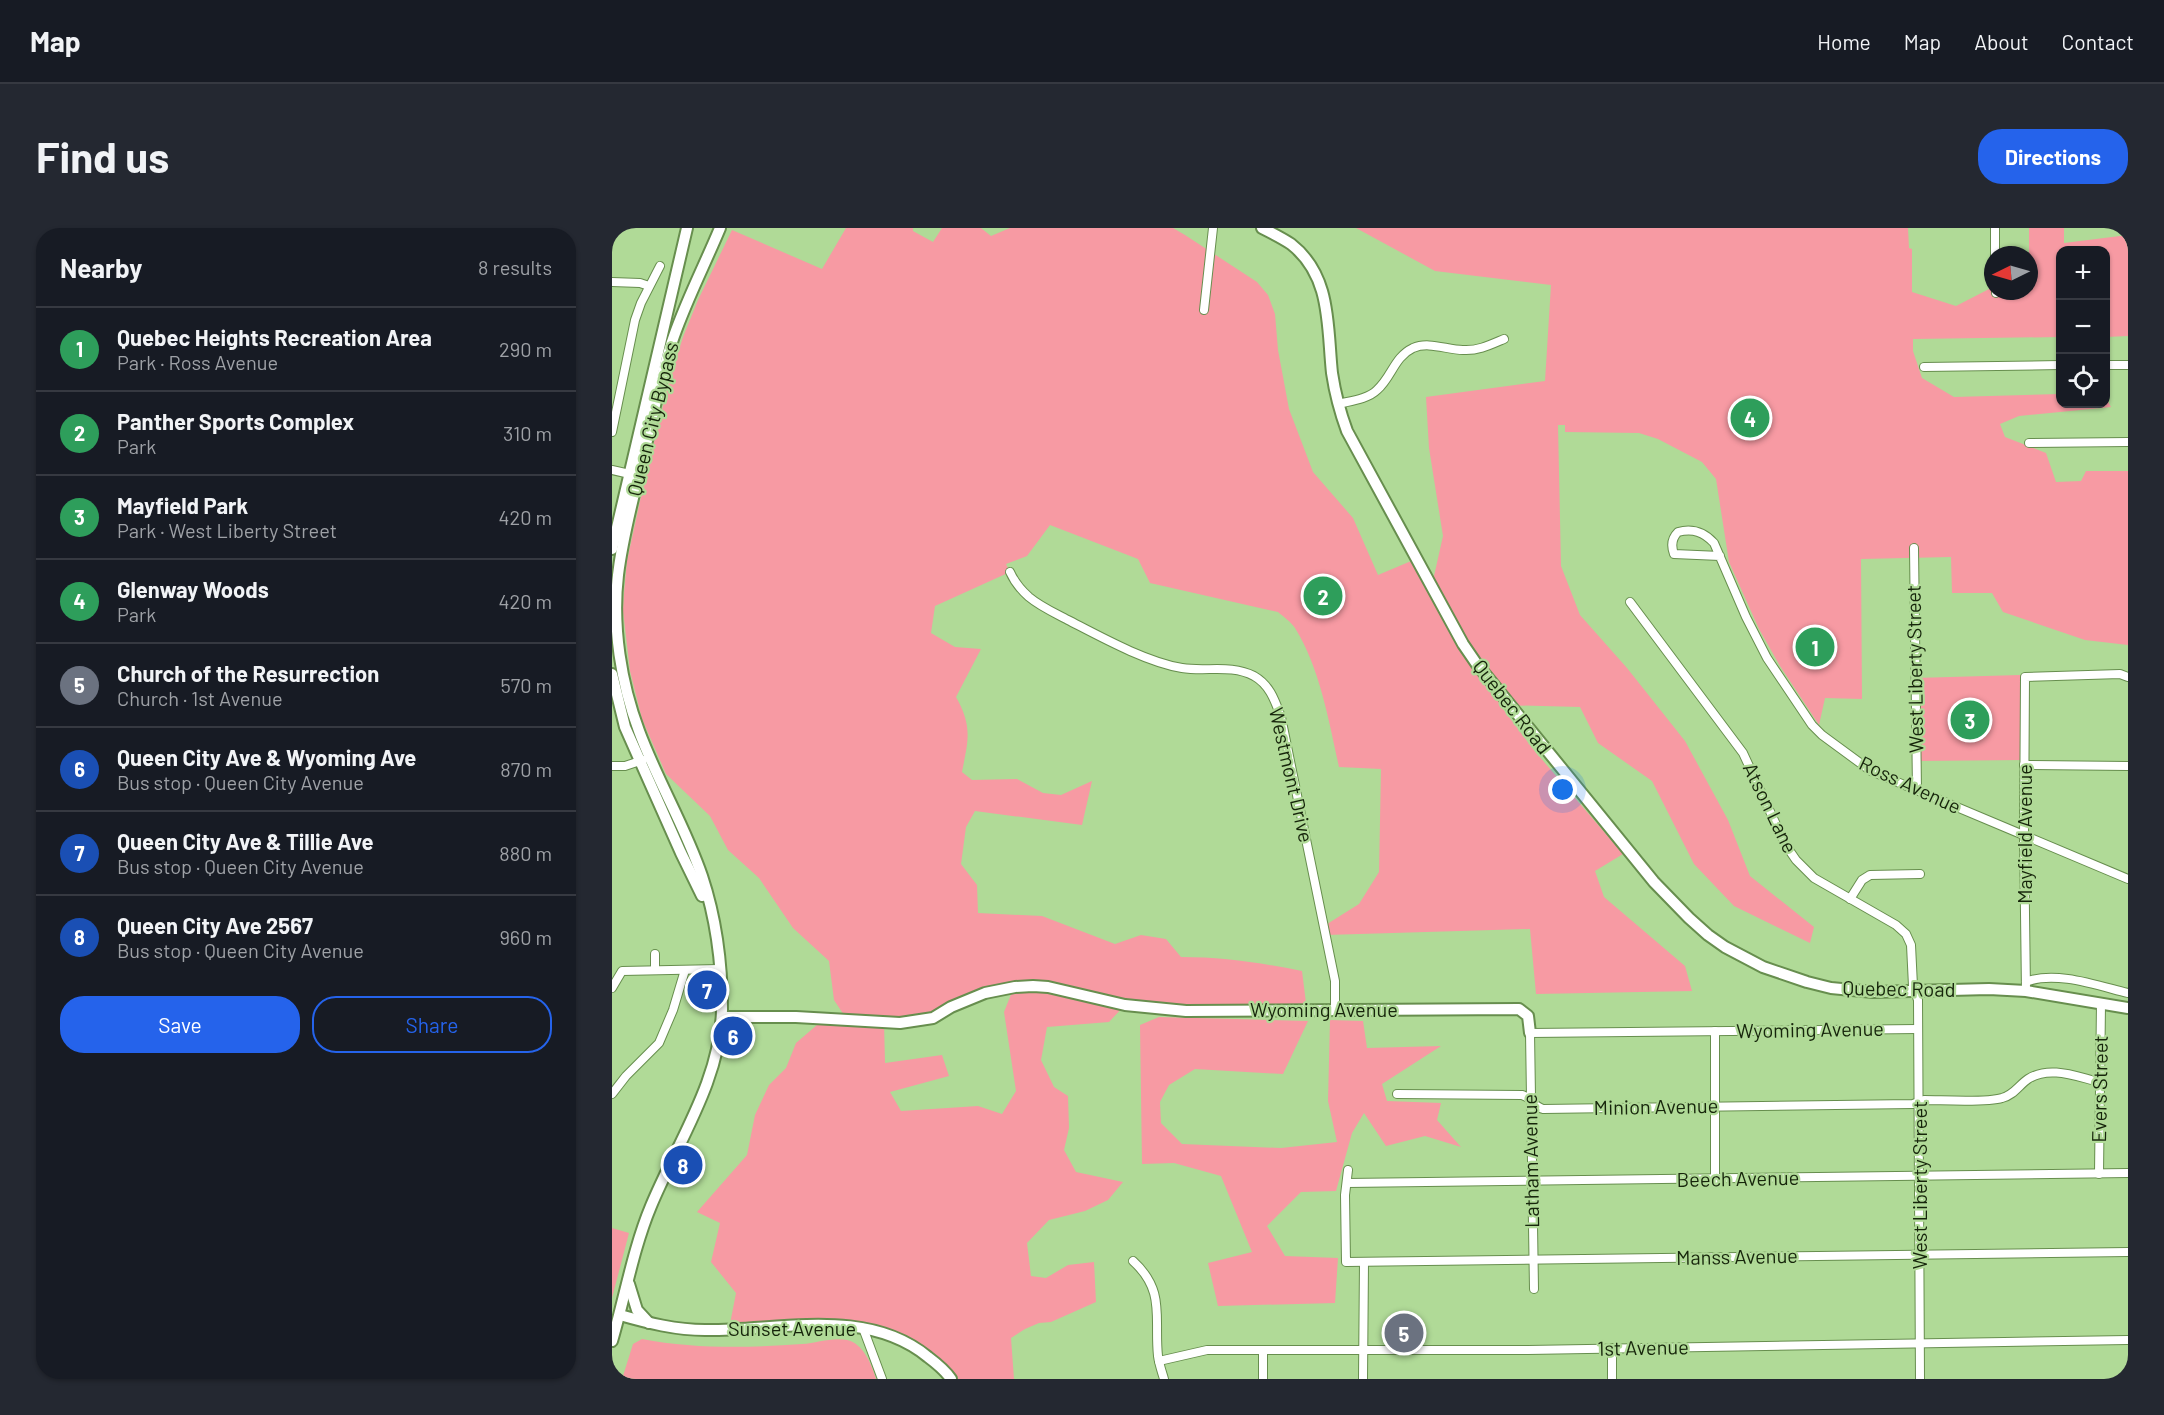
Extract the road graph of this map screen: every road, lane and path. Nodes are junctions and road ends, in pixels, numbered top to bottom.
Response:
1 (687, 228) edge
2 (720, 228) edge
3 (1213, 228) edge
4 (1262, 228) edge
5 (1995, 228) edge
6 (1995, 246) edge
7 (660, 266) dead end
8 (612, 282) edge
9 (649, 286) junction
10 (1204, 310) dead end
11 (1504, 339) dead end
12 (2056, 365) edge
13 (2110, 365) edge
14 (2128, 365) edge
15 (1924, 367) dead end
16 (1338, 404) junction
17 (612, 432) edge
18 (2128, 442) edge
19 (2029, 443) dead end
20 (612, 470) edge
21 (633, 475) junction
22 (1914, 548) dead end
23 (612, 549) edge
24 (1720, 556) junction
25 (1010, 572) dead end
26 (1630, 602) dead end
27 (612, 674) edge
28 (2128, 677) edge
29 (645, 759) junction
30 (612, 765) edge
31 (2025, 765) junction
32 (2128, 766) edge
33 (1917, 791) junction
34 (2024, 836) junction
35 (1920, 874) dead end
36 (2128, 879) edge
37 (1850, 899) junction
38 (655, 954) dead end
39 (720, 969) junction
40 (655, 970) junction
41 (685, 970) junction
42 (2026, 986) junction
43 (612, 988) edge
44 (1915, 992) junction
45 (2128, 993) edge
46 (2101, 1004) junction
47 (2128, 1008) edge
48 (1335, 1009) junction
49 (722, 1017) junction
50 (1918, 1029) junction
51 (1715, 1031) junction
52 (1530, 1033) junction
53 (2100, 1082) junction
54 (612, 1094) edge
55 (1397, 1094) dead end
56 (1531, 1099) junction
57 (1920, 1103) junction
58 (1714, 1107) junction
59 (1348, 1170) dead end
60 (2128, 1173) edge
61 (2099, 1174) junction
62 (1920, 1177) junction
63 (1715, 1179) junction
64 (1531, 1181) junction
65 (1347, 1183) junction
66 (2128, 1252) edge
67 (1920, 1255) junction
68 (1533, 1260) junction
69 (1133, 1261) dead end
70 (1364, 1262) junction
71 (628, 1283) junction
72 (1534, 1289) dead end
73 (620, 1315) junction
74 (649, 1323) junction
75 (863, 1328) junction
76 (2128, 1340) edge
77 (612, 1341) edge
78 (1920, 1344) junction
79 (1612, 1348) junction
80 (1263, 1350) junction
81 (1363, 1351) junction
82 (1159, 1361) junction
83 (882, 1379) edge
84 (951, 1379) edge
85 (1164, 1379) edge
86 (1263, 1379) edge
87 (1363, 1379) edge
88 (1612, 1379) edge
89 (1920, 1379) edge

1 - 21 street
2 - 21 street, Queen City Bypass
3 - 10 street
4 - 16 street, Quebec Road
5 - 6 street
7 - 9 street
8 - 9 street
9 - 17 street
11 - 16 street
12 - 15 street
13 - 14 street
16 - 44 street, Quebec Road
18 - 19 street
20 - 21 street
21 - 23 street, Queen City Bypass
21 - 29 street, Queen City Bypass
22 - 33 street, West Liberty Street
24 - 24 street, Ross Avenue
24 - 33 street, Ross Avenue
25 - 48 street, Westmont Drive
26 - 37 street, Atson Lane
27 - 29 street
28 - 31 street, Mayfield Avenue
29 - 30 street
29 - 39 street
31 - 32 street
31 - 34 street, Mayfield Avenue
33 - 34 street, Ross Avenue
34 - 36 street, Ross Avenue
34 - 42 street, Mayfield Avenue
35 - 37 street
37 - 44 street, Atson Lane
38 - 40 street
39 - 41 street
39 - 49 street
40 - 41 street
40 - 43 street
41 - 54 street
42 - 44 street, Quebec Road
42 - 45 street, Quebec Road
42 - 46 street, Quebec Road
44 - 50 street, West Liberty Street
46 - 47 street, Quebec Road
46 - 53 street, Evers Street
48 - 49 street, Wyoming Avenue
48 - 52 street, Wyoming Avenue
49 - 71 street
50 - 51 street, Wyoming Avenue
50 - 57 street, West Liberty Street
51 - 52 street, Wyoming Avenue
51 - 58 street
52 - 56 street, Latham Avenue
53 - 57 street, Minion Avenue
53 - 61 street, Evers Street
55 - 56 street, Minion Avenue
56 - 58 street, Minion Avenue
56 - 64 street, Latham Avenue
57 - 58 street, Minion Avenue
57 - 62 street, West Liberty Street
58 - 63 street
59 - 65 street
60 - 61 street, Beech Avenue
61 - 62 street, Beech Avenue
62 - 63 street, Beech Avenue
62 - 67 street, West Liberty Street
63 - 64 street, Beech Avenue
64 - 65 street, Beech Avenue
64 - 68 street, Latham Avenue
65 - 70 street, Manss Avenue
66 - 67 street, Manss Avenue
67 - 68 street, Manss Avenue
67 - 78 street, West Liberty Street
68 - 70 street, Manss Avenue
68 - 72 street, Latham Avenue
69 - 82 street
70 - 81 street
71 - 73 street
71 - 74 street
73 - 74 street, Sunset Avenue
73 - 77 street
74 - 75 street, Sunset Avenue
75 - 83 street
75 - 84 street, Sunset Avenue
76 - 78 street, 1st Avenue
78 - 79 street, 1st Avenue
78 - 89 street, West Liberty Street
79 - 81 street, 1st Avenue
79 - 88 street
80 - 81 street, 1st Avenue
80 - 82 street, 1st Avenue
80 - 86 street
81 - 87 street
82 - 85 street

